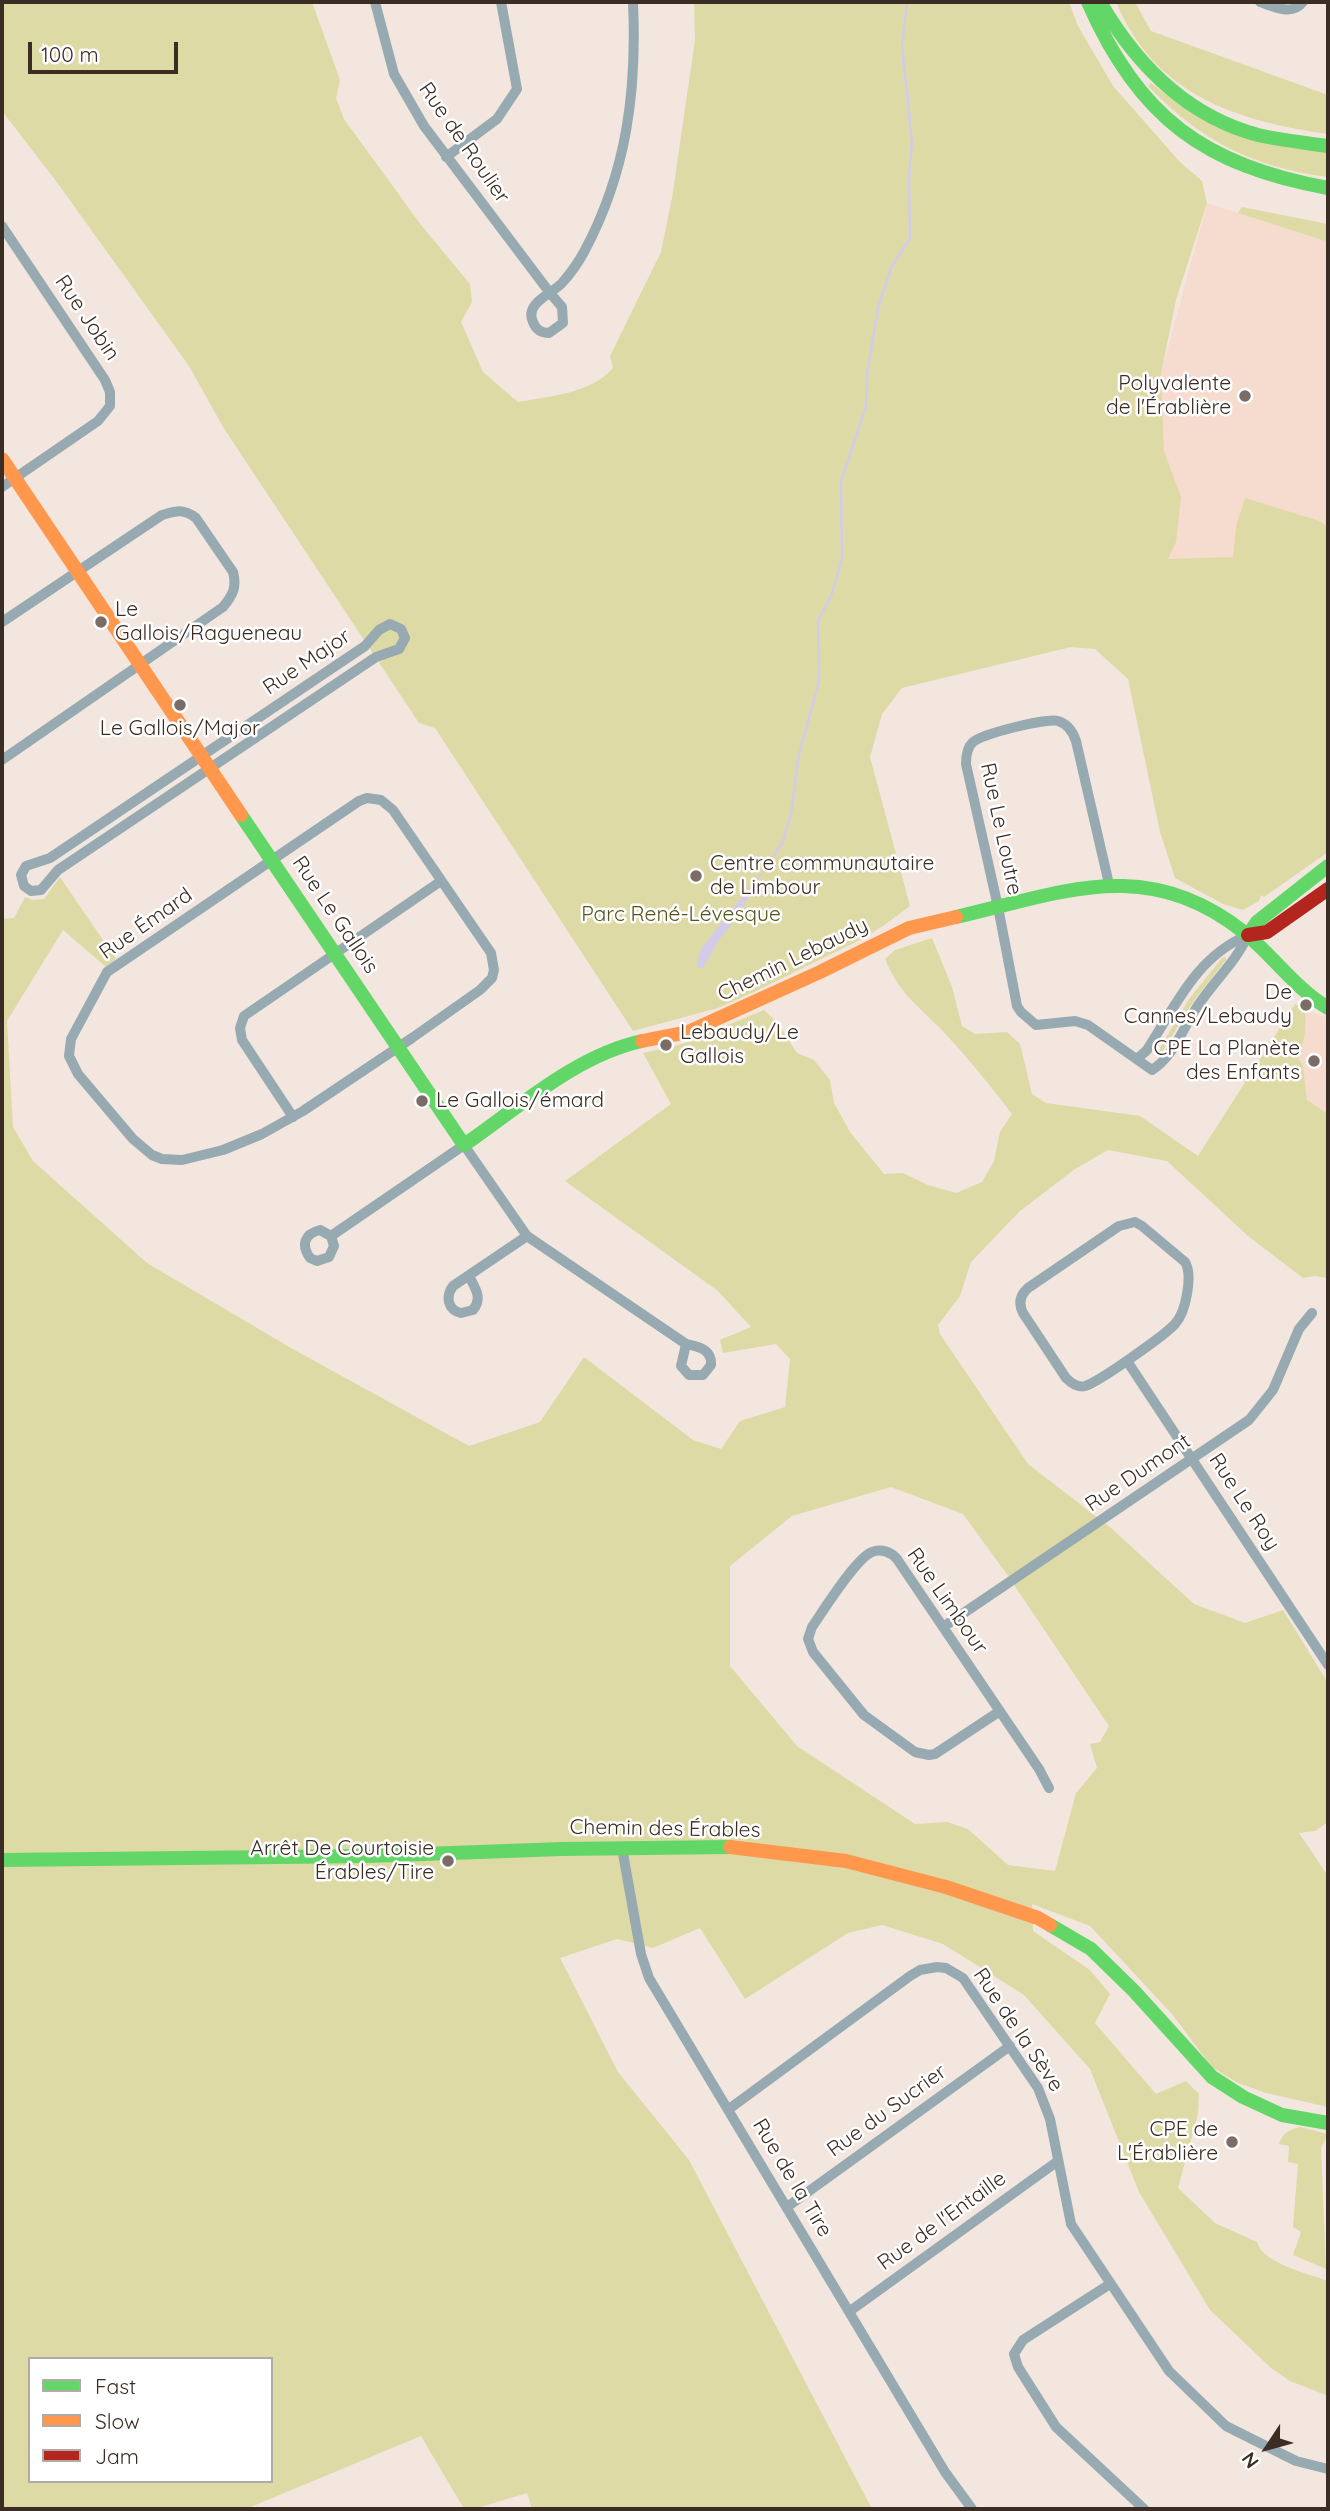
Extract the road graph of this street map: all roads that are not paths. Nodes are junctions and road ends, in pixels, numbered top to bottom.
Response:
1 (374, 2) edge
2 (501, 2) edge
3 (633, 2) edge
4 (1088, 2) edge
5 (1100, 2) edge
6 (1260, 2) edge
7 (1303, 2) edge
8 (1328, 146) edge
9 (446, 157) junction
10 (1328, 188) edge
11 (2, 226) edge
12 (2, 459) edge
13 (15, 478) junction
14 (2, 487) edge
15 (78, 571) junction
16 (2, 622) edge
17 (141, 665) junction
18 (2, 760) edge
19 (207, 762) junction
20 (272, 860) junction
21 (1328, 866) edge
22 (441, 881) junction
23 (1109, 884) junction
24 (1328, 889) edge
25 (998, 907) junction
26 (1248, 935) junction
27 (336, 954) junction
28 (1328, 1008) edge
29 (398, 1047) junction
30 (1137, 1059) junction
31 (293, 1117) junction
32 (464, 1144) junction
33 (331, 1236) dead end
34 (527, 1236) junction
35 (469, 1276) dead end
36 (1312, 1313) dead end
37 (685, 1344) dead end
38 (1127, 1361) junction
39 (1193, 1460) junction
40 (943, 1627) junction
41 (1328, 1665) edge
42 (1000, 1711) junction
43 (1049, 1788) dead end
44 (622, 1848) junction
45 (2, 1860) edge
46 (1010, 2046) junction
47 (729, 2109) junction
48 (1328, 2123) edge
49 (1058, 2161) junction
50 (787, 2207) junction
51 (1110, 2284) junction
52 (850, 2312) junction
53 (1328, 2469) edge
54 (972, 2509) edge
55 (1144, 2509) edge

1 - 9 street, Rue de Roulier
2 - 9 street
3 - 9 street, Rue de Roulier
4 - 10 street
5 - 8 street
6 - 7 street
11 - 13 street, Rue Jobin
12 - 13 street, Rue Le Gallois
13 - 14 street
13 - 15 street, Rue Le Gallois
15 - 16 street
15 - 17 street, Rue Le Gallois
15 - 17 street
17 - 18 street
17 - 19 street, Rue Le Gallois
19 - 19 street, Rue Major
19 - 19 street, Rue Major
19 - 20 street, Rue Le Gallois
20 - 22 street, Rue Émard
20 - 27 street, Rue Le Gallois
20 - 31 street, Rue Émard
21 - 26 street
22 - 27 street
22 - 29 street, Rue Émard
23 - 25 street, Chemin Lebaudy
23 - 25 street, Rue Le Loutre
23 - 26 street, Chemin Lebaudy
24 - 26 street
25 - 30 street, Rue Le Loutre
25 - 32 street, Chemin Lebaudy
26 - 28 street, Chemin Lebaudy
26 - 30 street
26 - 30 street, Rue Le Loutre
27 - 29 street, Rue Le Gallois
27 - 31 street
29 - 31 street, Rue Émard
29 - 32 street, Rue Le Gallois
32 - 33 street, Chemin Lebaudy
32 - 34 street, Rue Le Gallois
34 - 35 street
34 - 37 street, Rue Le Gallois
36 - 39 street, Rue Dumont
38 - 38 street
38 - 39 street, Rue Le Roy
39 - 40 street, Rue Dumont
39 - 41 street, Rue Le Roy
40 - 42 street, Rue Limbour
40 - 42 street, Rue Limbour
42 - 43 street, Rue Limbour
44 - 45 street, Chemin des Érables
44 - 47 street, Rue de la Tire
44 - 48 street, Chemin des Érables
46 - 47 street, Rue de la Sève
46 - 49 street, Rue de la Sève
46 - 50 street, Rue du Sucrier
47 - 50 street, Rue de la Tire
49 - 51 street, Rue de la Sève
49 - 52 street, Rue de l'Entaille
50 - 52 street, Rue de la Tire
51 - 53 street, Rue de la Sève
51 - 55 street
52 - 54 street, Rue de la Tire

